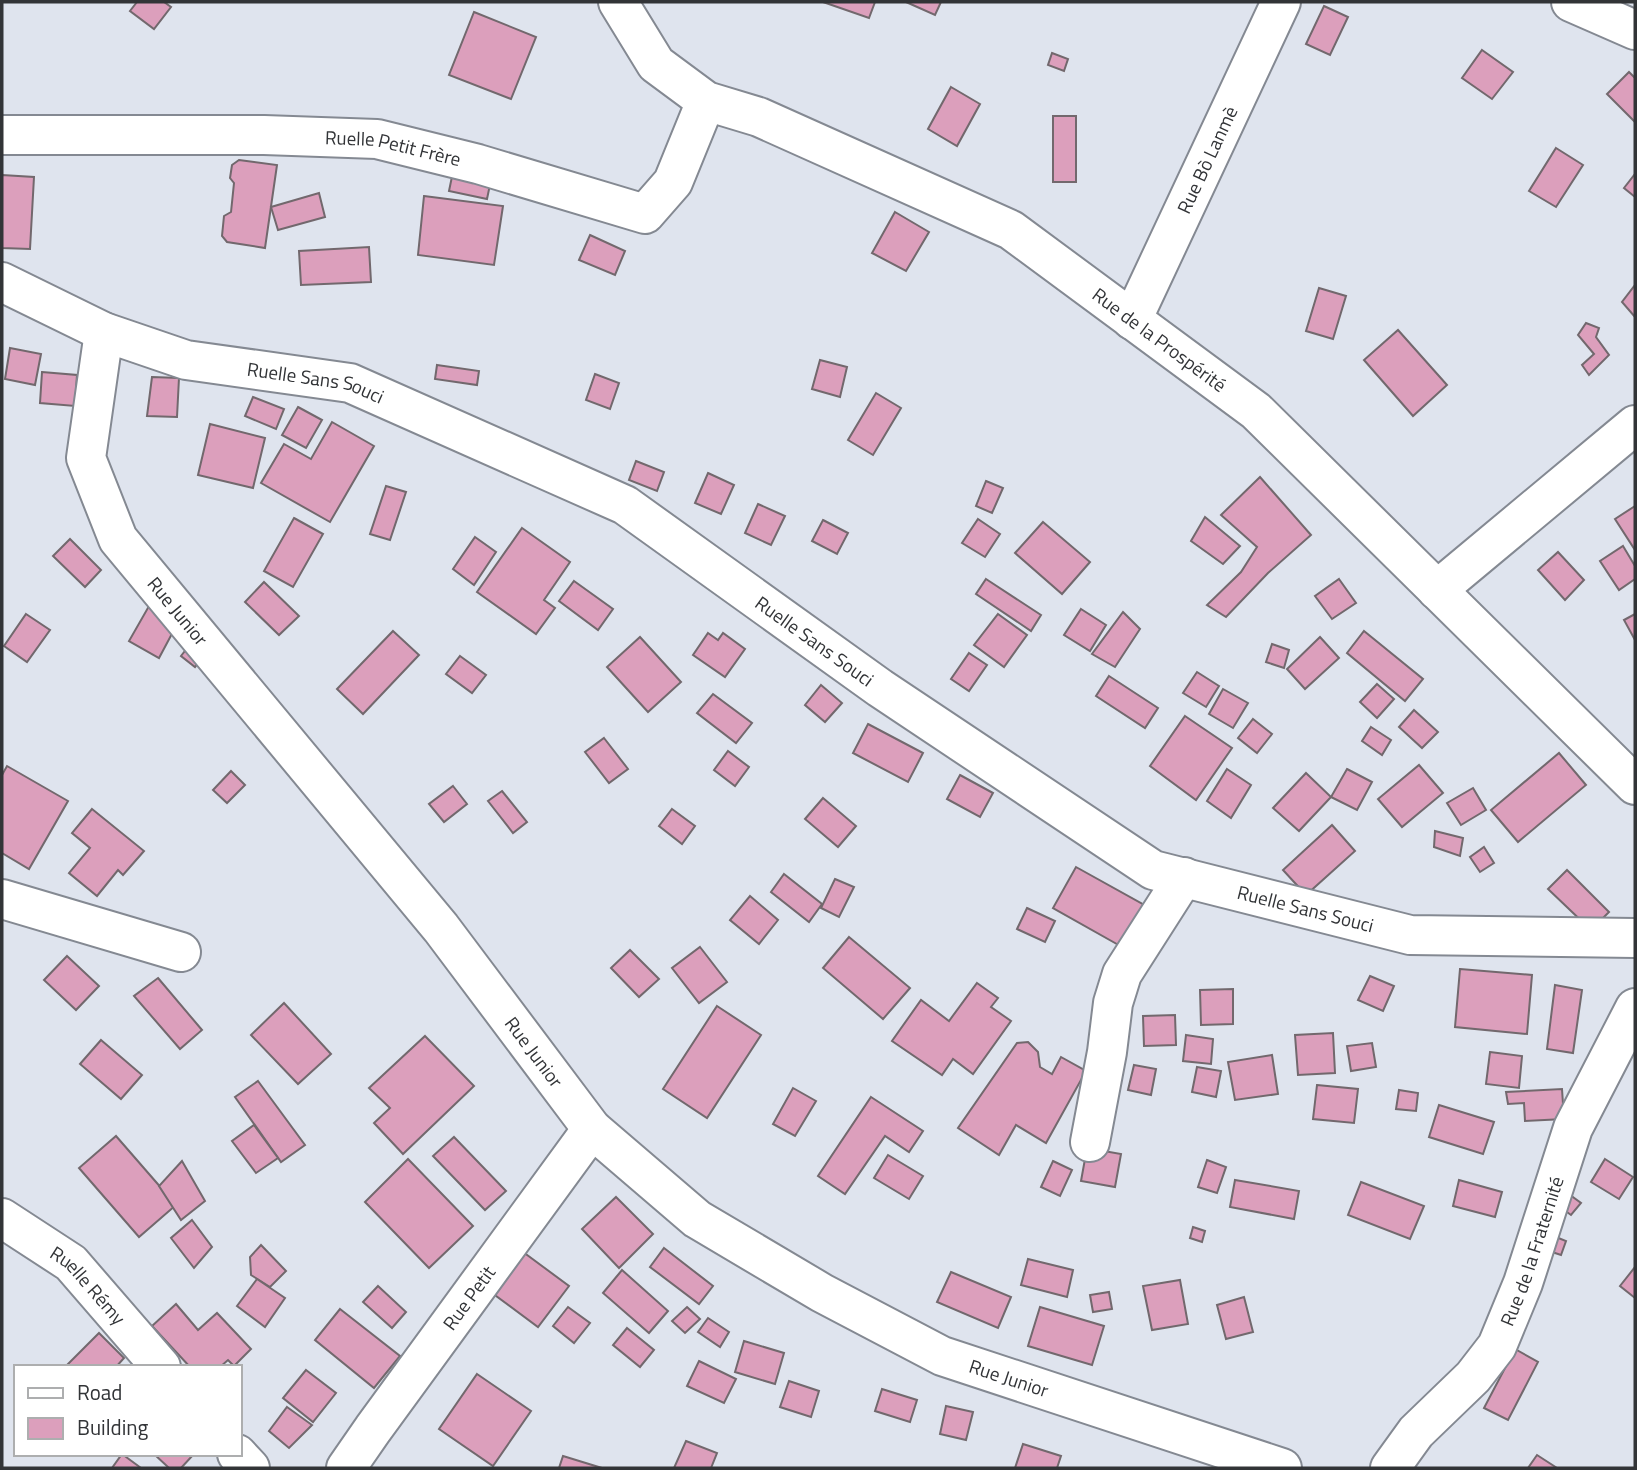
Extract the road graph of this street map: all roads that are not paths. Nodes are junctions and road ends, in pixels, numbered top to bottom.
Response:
1 (618, 2) edge
2 (1281, 2) edge
3 (1571, 2) edge
4 (1635, 30) edge
5 (706, 101) junction
6 (2, 135) edge
7 (2, 282) edge
8 (1132, 320) junction
9 (104, 332) junction
10 (1635, 425) edge
11 (1437, 590) junction
12 (1635, 785) edge
13 (1184, 877) junction
14 (2, 899) edge
15 (1635, 938) edge
16 (181, 952) dead end
17 (1635, 1008) edge
18 (592, 1129) junction
19 (1090, 1142) dead end
20 (2, 1219) edge
21 (160, 1365) edge
22 (346, 1468) edge
23 (1282, 1468) edge
24 (1390, 1468) edge

1 - 5 street, Rue de la Prospérité
2 - 8 street, Rue Bò Lanmè
3 - 4 street
5 - 6 street, Ruelle Petit Frère
5 - 8 street, Rue de la Prospérité
7 - 9 street, Ruelle Sans Souci
8 - 11 street, Rue de la Prospérité
9 - 13 street, Ruelle Sans Souci
9 - 18 street, Rue Junior
10 - 11 street
11 - 12 street, Rue de la Prospérité
13 - 15 street, Ruelle Sans Souci
13 - 19 street
14 - 16 street
17 - 24 street, Rue de la Fraternité
18 - 22 street, Rue Petit
18 - 23 street, Rue Junior
20 - 21 street, Ruelle Rémy

